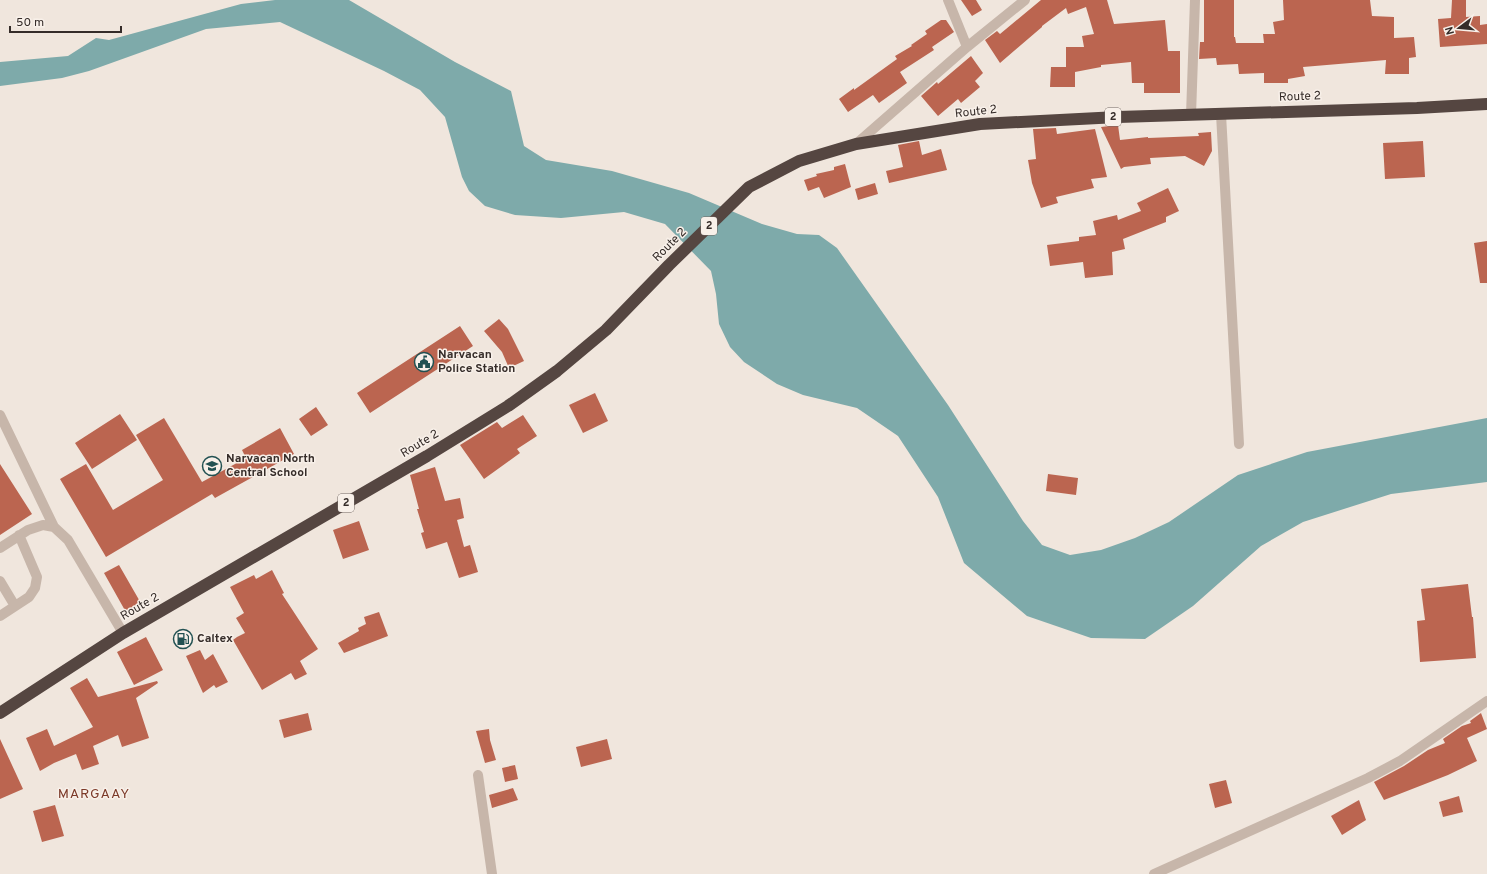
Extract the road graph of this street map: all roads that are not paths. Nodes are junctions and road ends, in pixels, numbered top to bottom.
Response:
1 (948, 0) edge
2 (1025, 0) edge
3 (1195, 0) edge
4 (967, 47) junction
5 (1487, 104) edge
6 (1221, 114) junction
7 (1191, 115) junction
8 (856, 144) junction
9 (0, 415) edge
10 (1239, 444) dead end
11 (54, 527) junction
12 (19, 536) junction
13 (0, 548) edge
14 (0, 581) edge
15 (15, 606) junction
16 (0, 616) edge
17 (123, 633) junction
18 (1487, 700) edge
19 (0, 713) edge
20 (478, 775) dead end
21 (492, 874) edge
22 (1154, 874) edge

1 - 4 street
2 - 4 street
3 - 7 street
4 - 8 street
5 - 6 highway, Route 2 / 2
6 - 7 highway, Route 2 / 2
6 - 10 street
7 - 8 highway, Route 2 / 2
8 - 17 highway, Route 2 / 2
9 - 11 street
11 - 12 street
11 - 17 street
12 - 13 street
12 - 15 street
14 - 15 street
15 - 16 street
17 - 19 highway, Route 2 / 2
18 - 22 street
20 - 21 street

